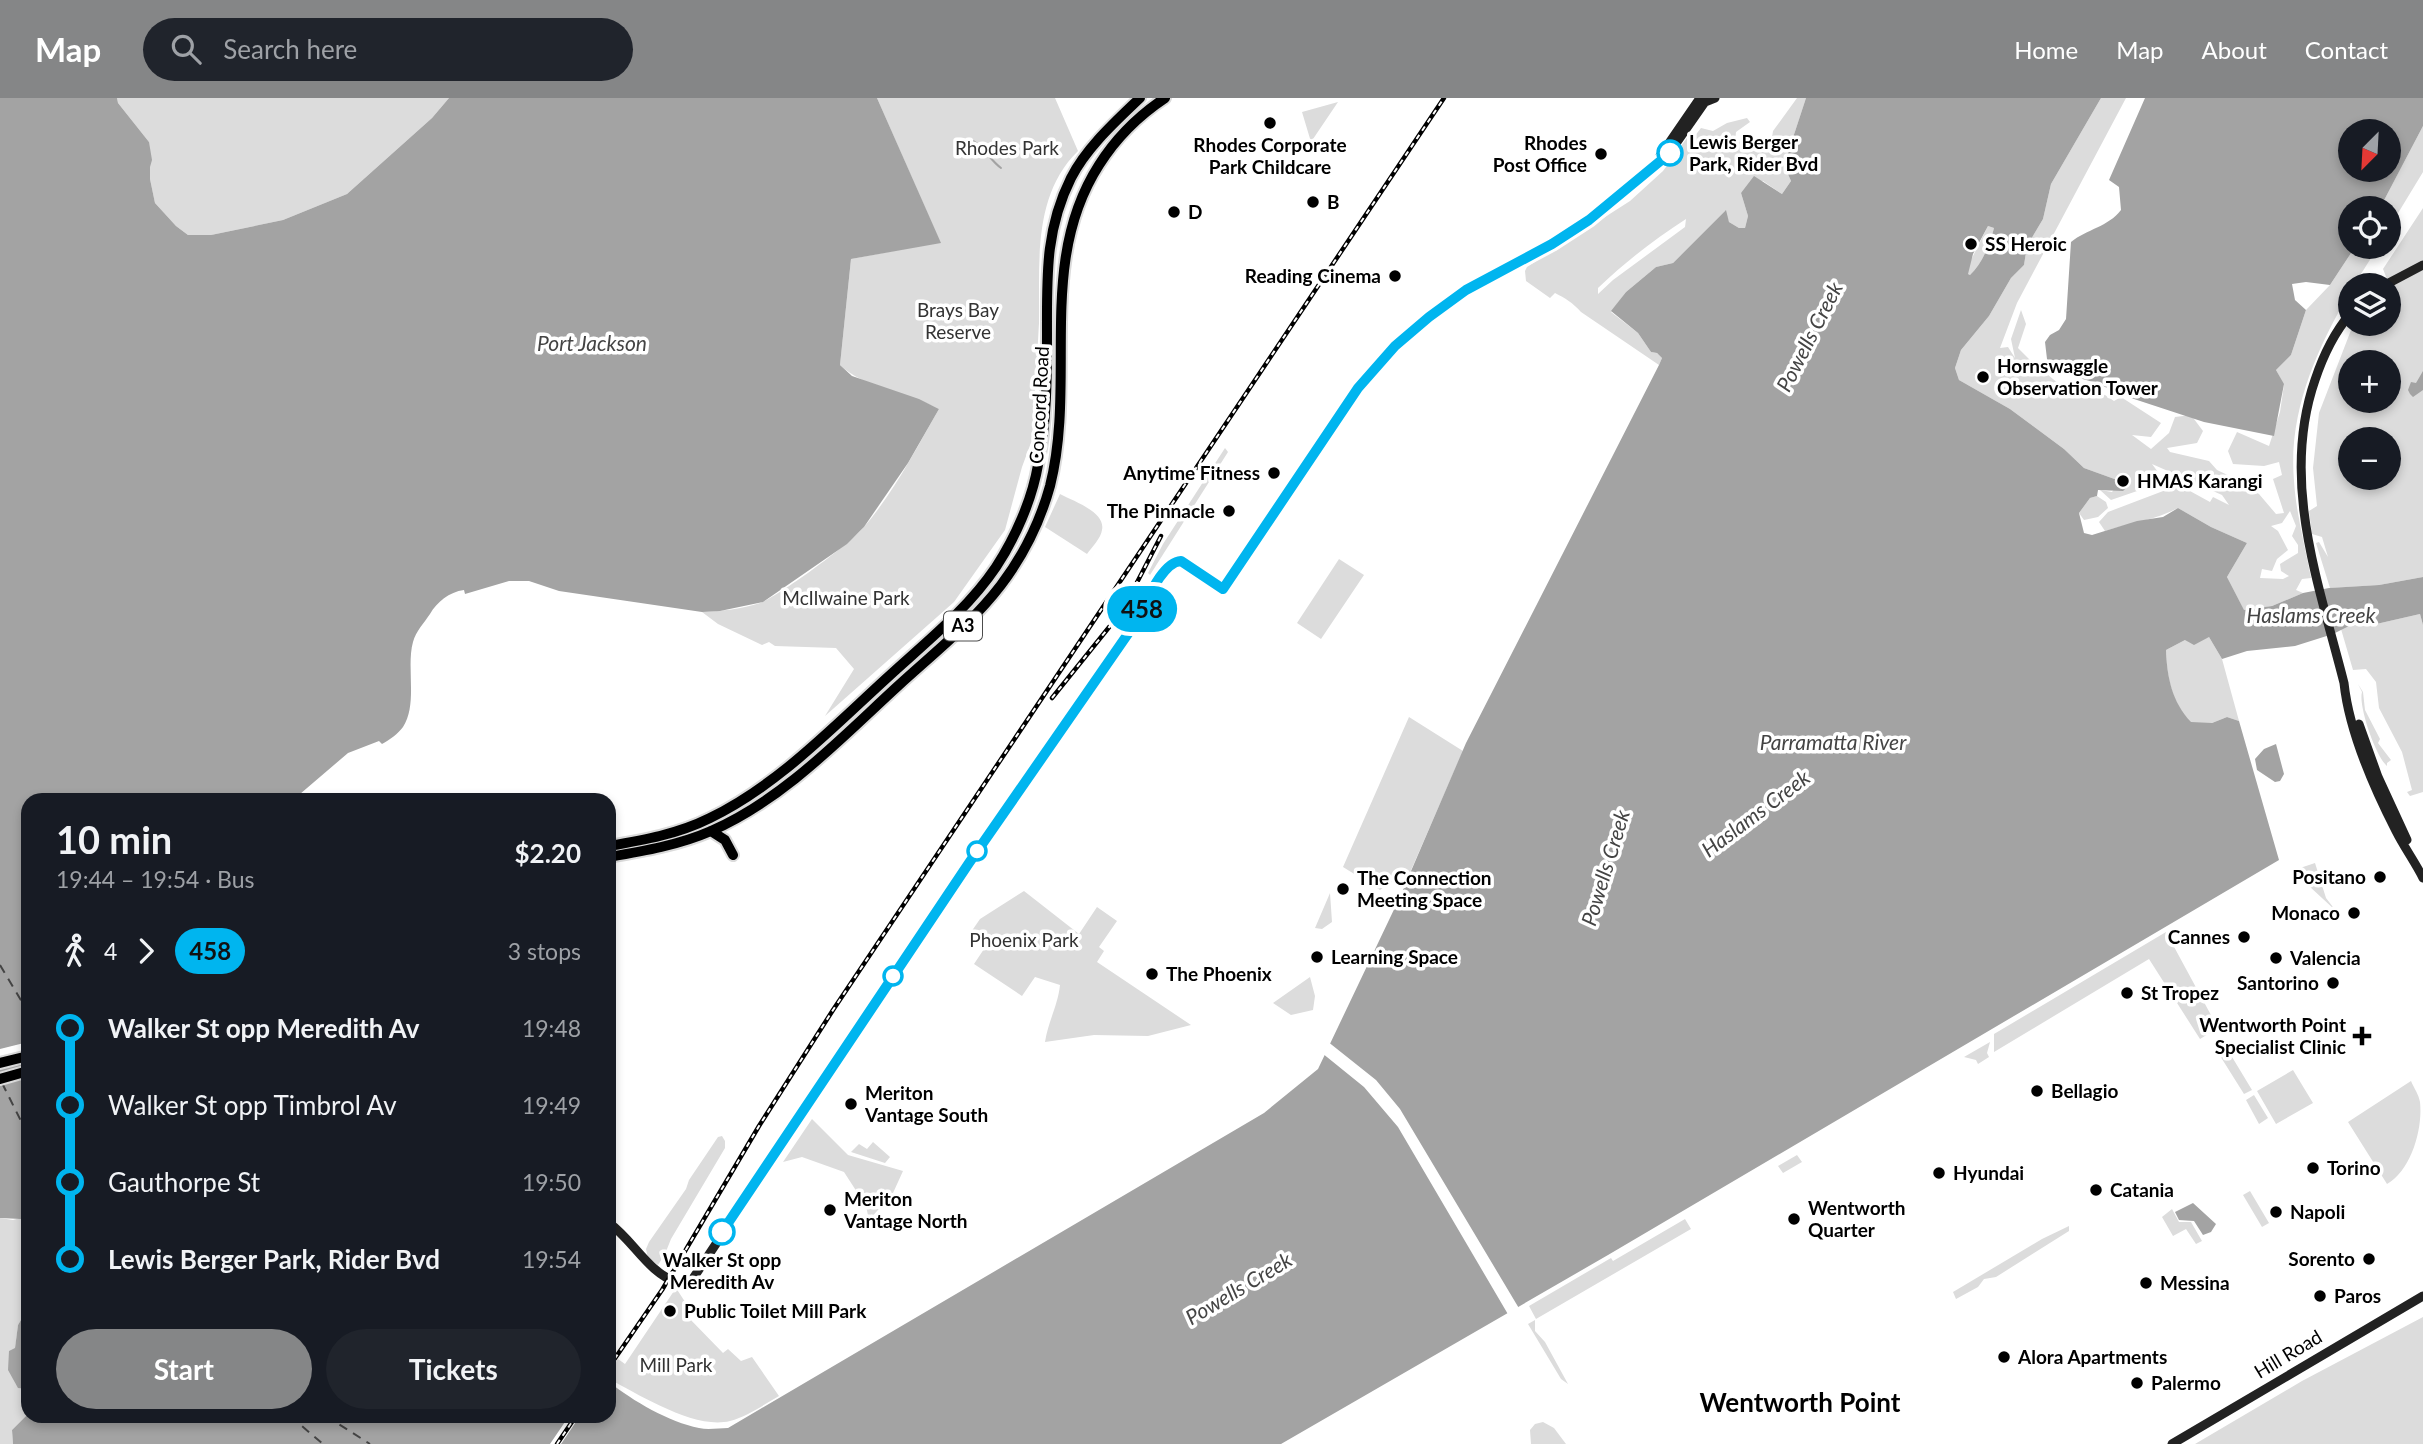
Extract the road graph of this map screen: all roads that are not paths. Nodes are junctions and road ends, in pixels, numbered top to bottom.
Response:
1 (1140, 98) edge
2 (1165, 98) edge
3 (1715, 98) edge
4 (1702, 100) edge
5 (1084, 159) junction
6 (1096, 169) junction
7 (2423, 265) edge
8 (2401, 277) edge
9 (2338, 331) edge
10 (2344, 683) junction
11 (711, 831) junction
12 (616, 845) edge
13 (733, 855) dead end
14 (616, 856) edge
15 (2423, 868) edge
16 (2423, 878) edge
17 (21, 1058) edge
18 (0, 1063) edge
19 (21, 1073) edge
20 (0, 1079) edge
21 (616, 1228) edge
22 (2423, 1296) edge
23 (2172, 1444) edge

1 - 5 highway, Concord Road / A3
2 - 6 highway, Concord Road / A3
3 - 4 street
4 - 21 street
5 - 6 highway
5 - 12 highway, Concord Road / A3
6 - 11 highway, Concord Road / A3
7 - 8 street
9 - 10 street
10 - 15 street
10 - 16 street
11 - 13 highway
11 - 14 highway, Concord Road / A3
17 - 18 highway
19 - 20 highway
22 - 23 street, Hill Road

